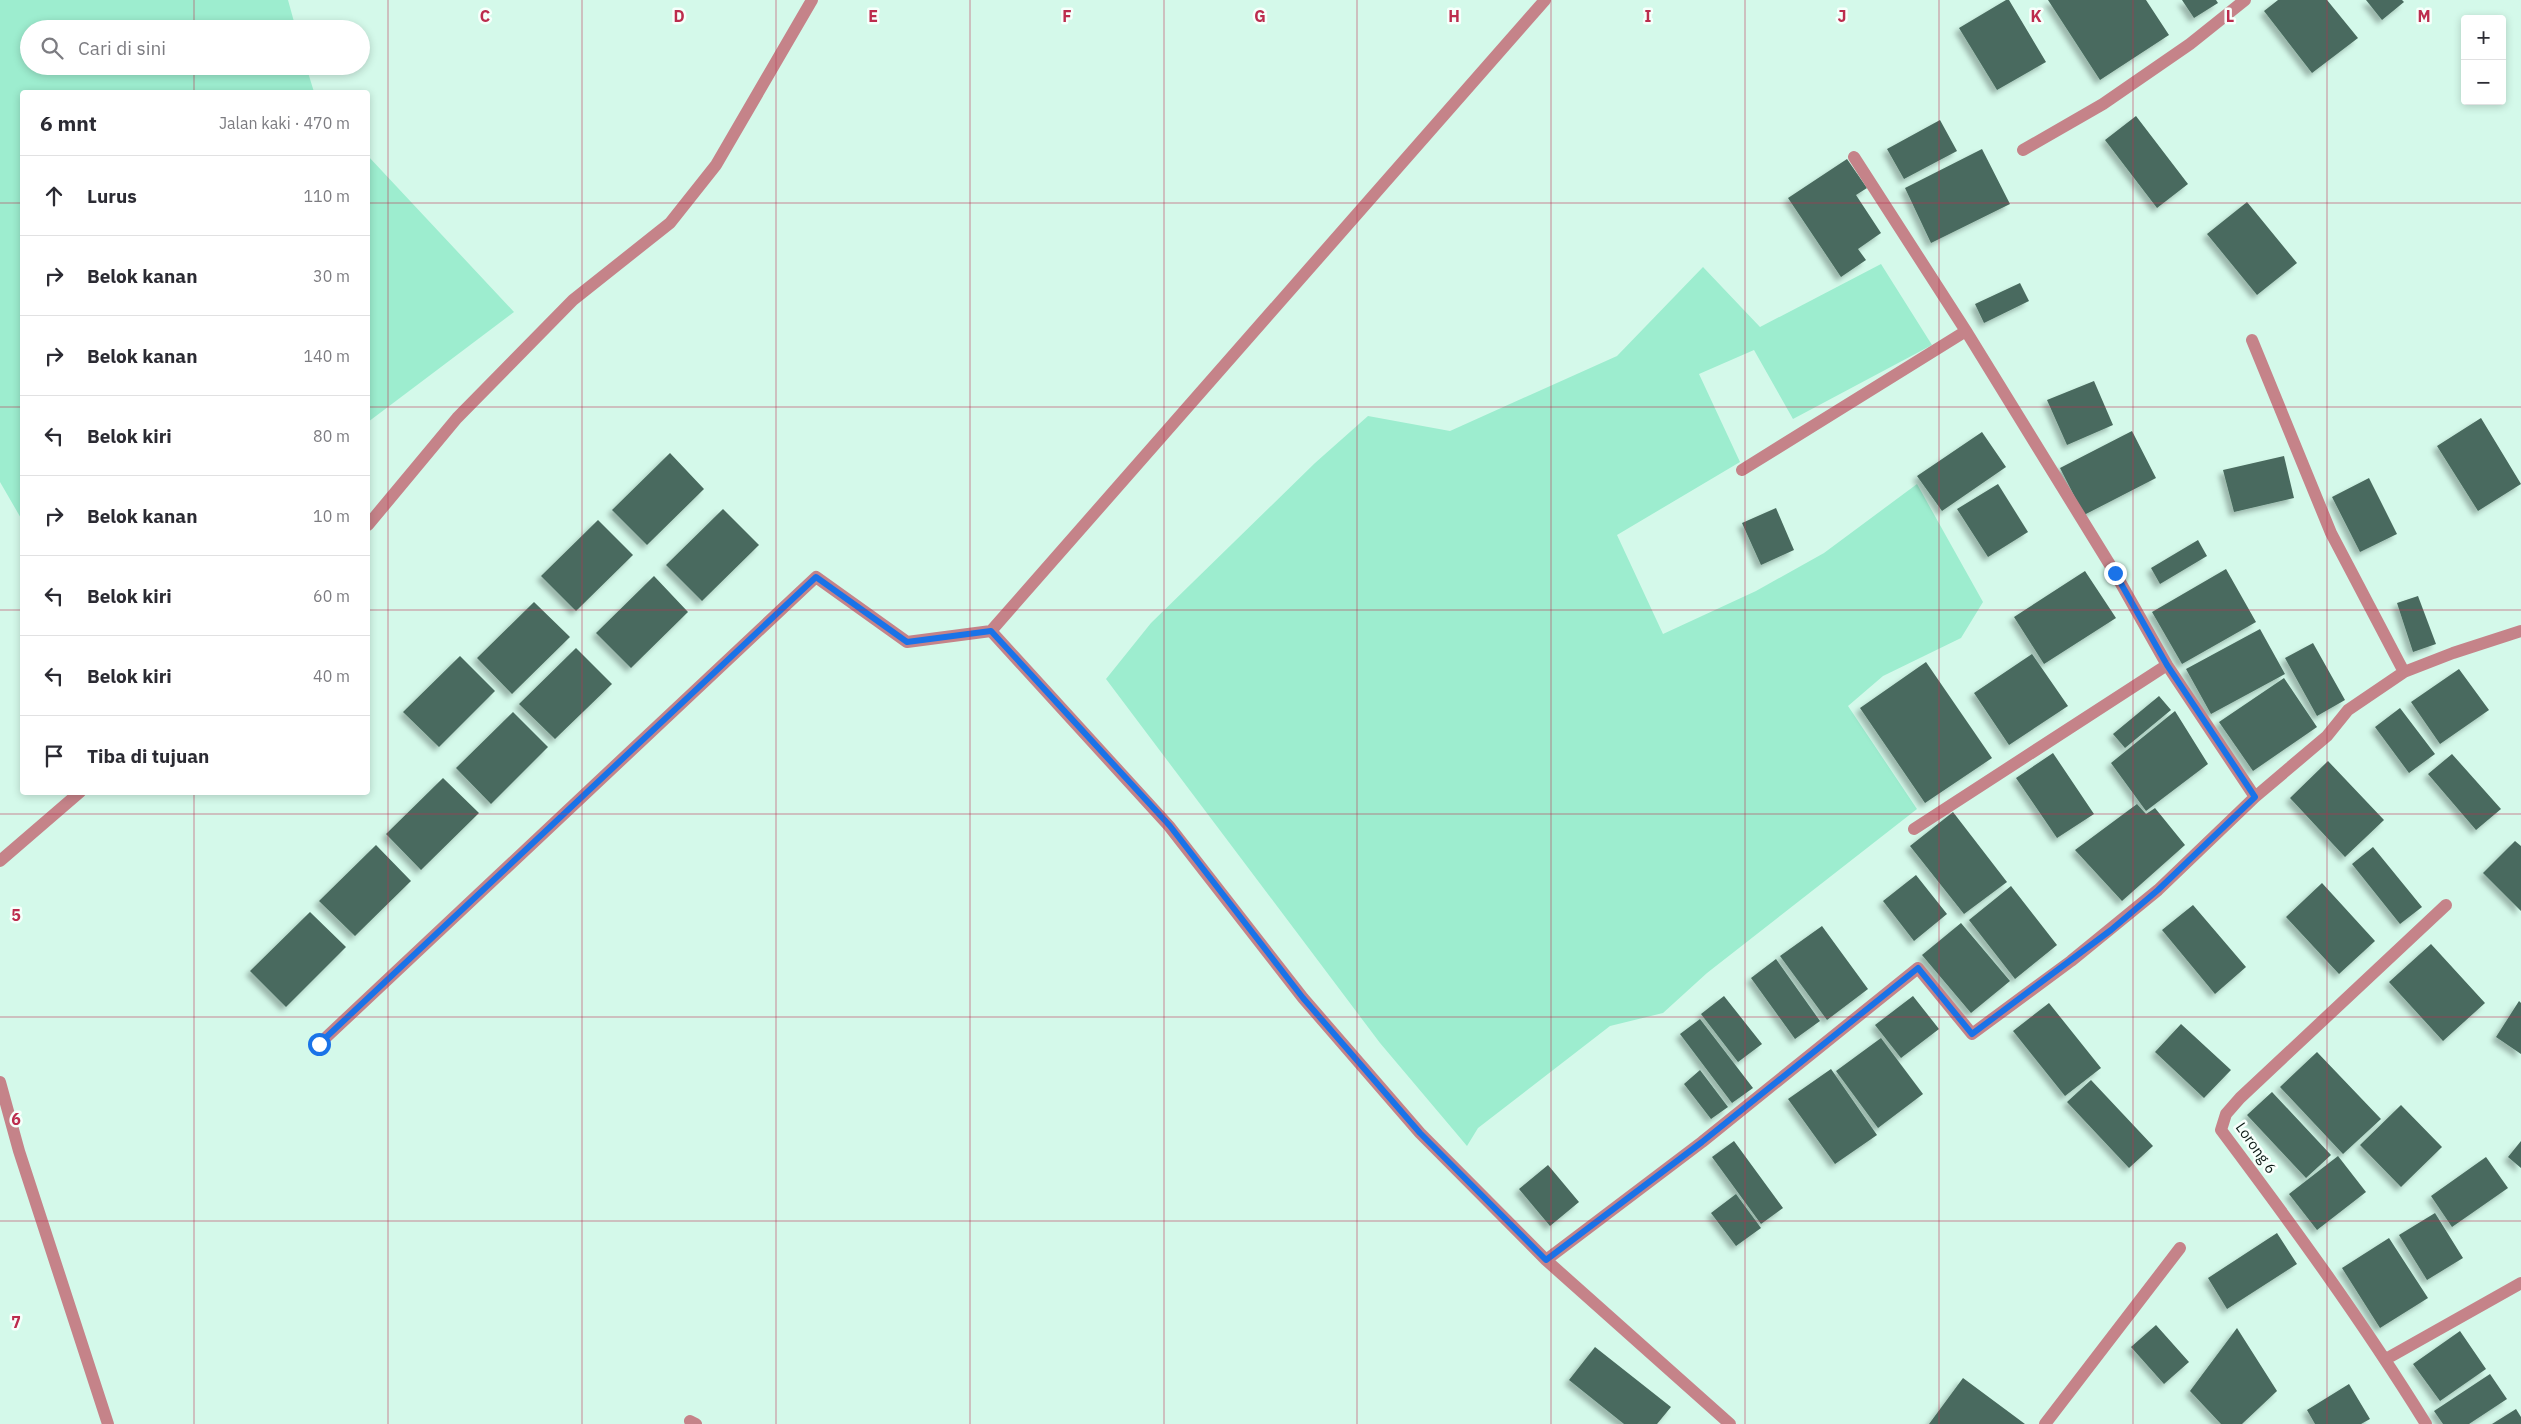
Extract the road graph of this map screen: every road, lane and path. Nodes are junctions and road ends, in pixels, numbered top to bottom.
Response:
1 (812, 0) edge
2 (1545, 0) edge
3 (2245, 0) edge
4 (2023, 150) dead end
5 (1854, 157) dead end
6 (1966, 331) junction
7 (2252, 340) dead end
8 (1742, 470) dead end
9 (370, 523) edge
10 (991, 631) junction
11 (2521, 631) edge
12 (2167, 665) junction
13 (2404, 672) junction
14 (77, 795) edge
15 (2255, 797) junction
16 (1914, 829) dead end
17 (0, 861) edge
18 (2446, 905) dead end
19 (319, 1044) dead end
20 (0, 1082) edge
21 (2180, 1248) dead end
22 (1546, 1260) junction
23 (2521, 1283) edge
24 (2386, 1359) junction
25 (108, 1424) edge
26 (1730, 1424) edge
27 (2045, 1424) edge
28 (2426, 1424) edge

1 - 9 street
2 - 10 street
3 - 4 street
5 - 6 street
6 - 8 street
6 - 12 street
7 - 13 street
10 - 19 street
10 - 22 street
11 - 13 street
12 - 15 street
12 - 16 street
13 - 15 street
14 - 17 street
15 - 22 street
18 - 24 street, Lorong 6
20 - 25 street
21 - 27 street
22 - 26 street
23 - 24 street
24 - 28 street, Lorong 6

